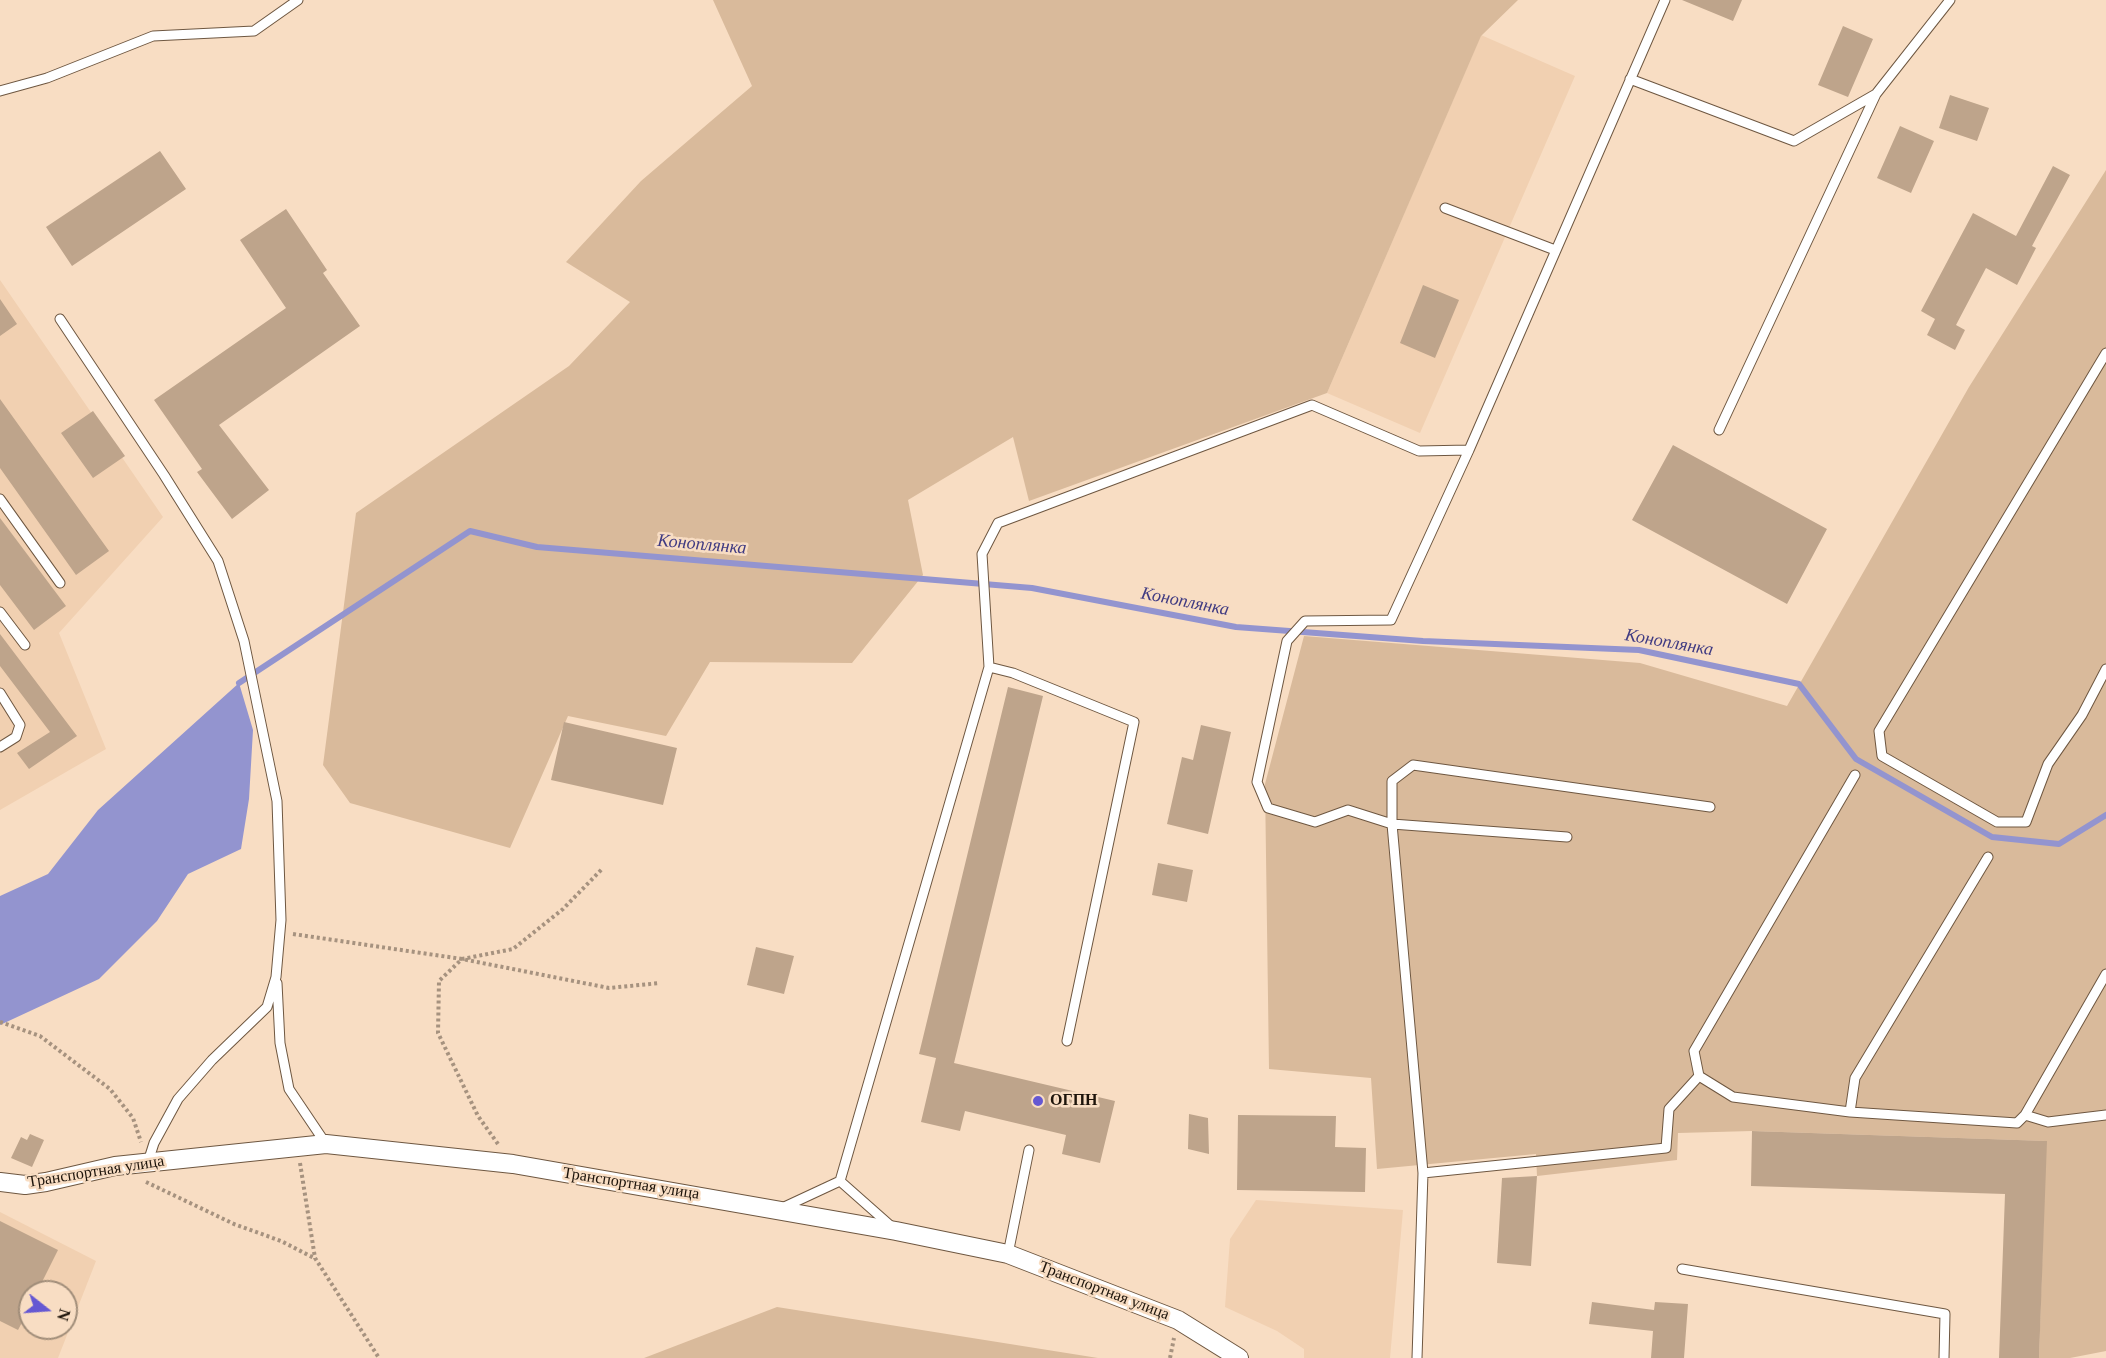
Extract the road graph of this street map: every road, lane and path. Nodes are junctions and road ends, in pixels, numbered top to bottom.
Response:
1 (298, 0) edge
2 (1665, 0) edge
3 (1950, 0) edge
4 (1630, 79) junction
5 (0, 91) edge
6 (1876, 94) junction
7 (1444, 208) dead end
8 (1556, 250) junction
9 (60, 319) dead end
10 (2106, 353) edge
11 (1719, 430) dead end
12 (1469, 450) junction
13 (0, 499) edge
14 (60, 583) dead end
15 (0, 612) edge
16 (25, 645) dead end
17 (989, 667) junction
18 (2106, 669) edge
19 (0, 693) edge
20 (0, 747) edge
21 (1855, 775) dead end
22 (1710, 807) dead end
23 (1392, 824) junction
24 (1567, 837) dead end
25 (1988, 857) dead end
26 (603, 868) dead end
27 (280, 932) junction
28 (462, 959) junction
29 (2106, 974) edge
30 (276, 977) junction
31 (660, 983) dead end
32 (0, 1022) edge
33 (1067, 1041) dead end
34 (1700, 1076) junction
35 (1850, 1112) junction
36 (2025, 1115) junction
37 (2106, 1115) edge
38 (326, 1144) junction
39 (297, 1147) junction
40 (1029, 1150) dead end
41 (148, 1162) junction
42 (513, 1164) junction
43 (115, 1166) junction
44 (1423, 1173) junction
45 (840, 1181) junction
46 (0, 1182) edge
47 (779, 1209) junction
48 (896, 1230) junction
49 (1008, 1254) junction
50 (315, 1258) junction
51 (1682, 1269) dead end
52 (379, 1358) edge
53 (1239, 1358) edge
54 (1417, 1358) edge
55 (1944, 1358) edge

1 - 5 lane
2 - 4 lane
3 - 6 lane
4 - 6 lane
4 - 8 lane
6 - 11 lane
7 - 8 lane
8 - 12 lane
9 - 27 lane
10 - 18 lane
12 - 17 lane
12 - 23 lane
13 - 14 lane
15 - 16 lane
17 - 33 lane
17 - 45 lane
19 - 20 lane
21 - 34 lane
22 - 23 lane
23 - 24 lane
23 - 44 lane
25 - 35 lane
26 - 28 path
27 - 28 path
27 - 30 lane
28 - 31 path
28 - 42 path
29 - 36 lane
30 - 38 lane
30 - 41 lane
32 - 41 path
34 - 35 lane
34 - 44 lane
35 - 36 lane
36 - 37 lane
38 - 39 street, Транспортная улица
38 - 42 street, Транспортная улица
39 - 41 street, Транспортная улица
39 - 50 path
40 - 49 lane
41 - 43 street, Транспортная улица
42 - 47 street, Транспортная улица
43 - 46 street, Транспортная улица
43 - 50 path
44 - 54 lane
45 - 47 lane
45 - 48 lane
47 - 48 street, Транспортная улица
48 - 49 street, Транспортная улица
49 - 53 street, Транспортная улица
50 - 52 path
51 - 55 lane

